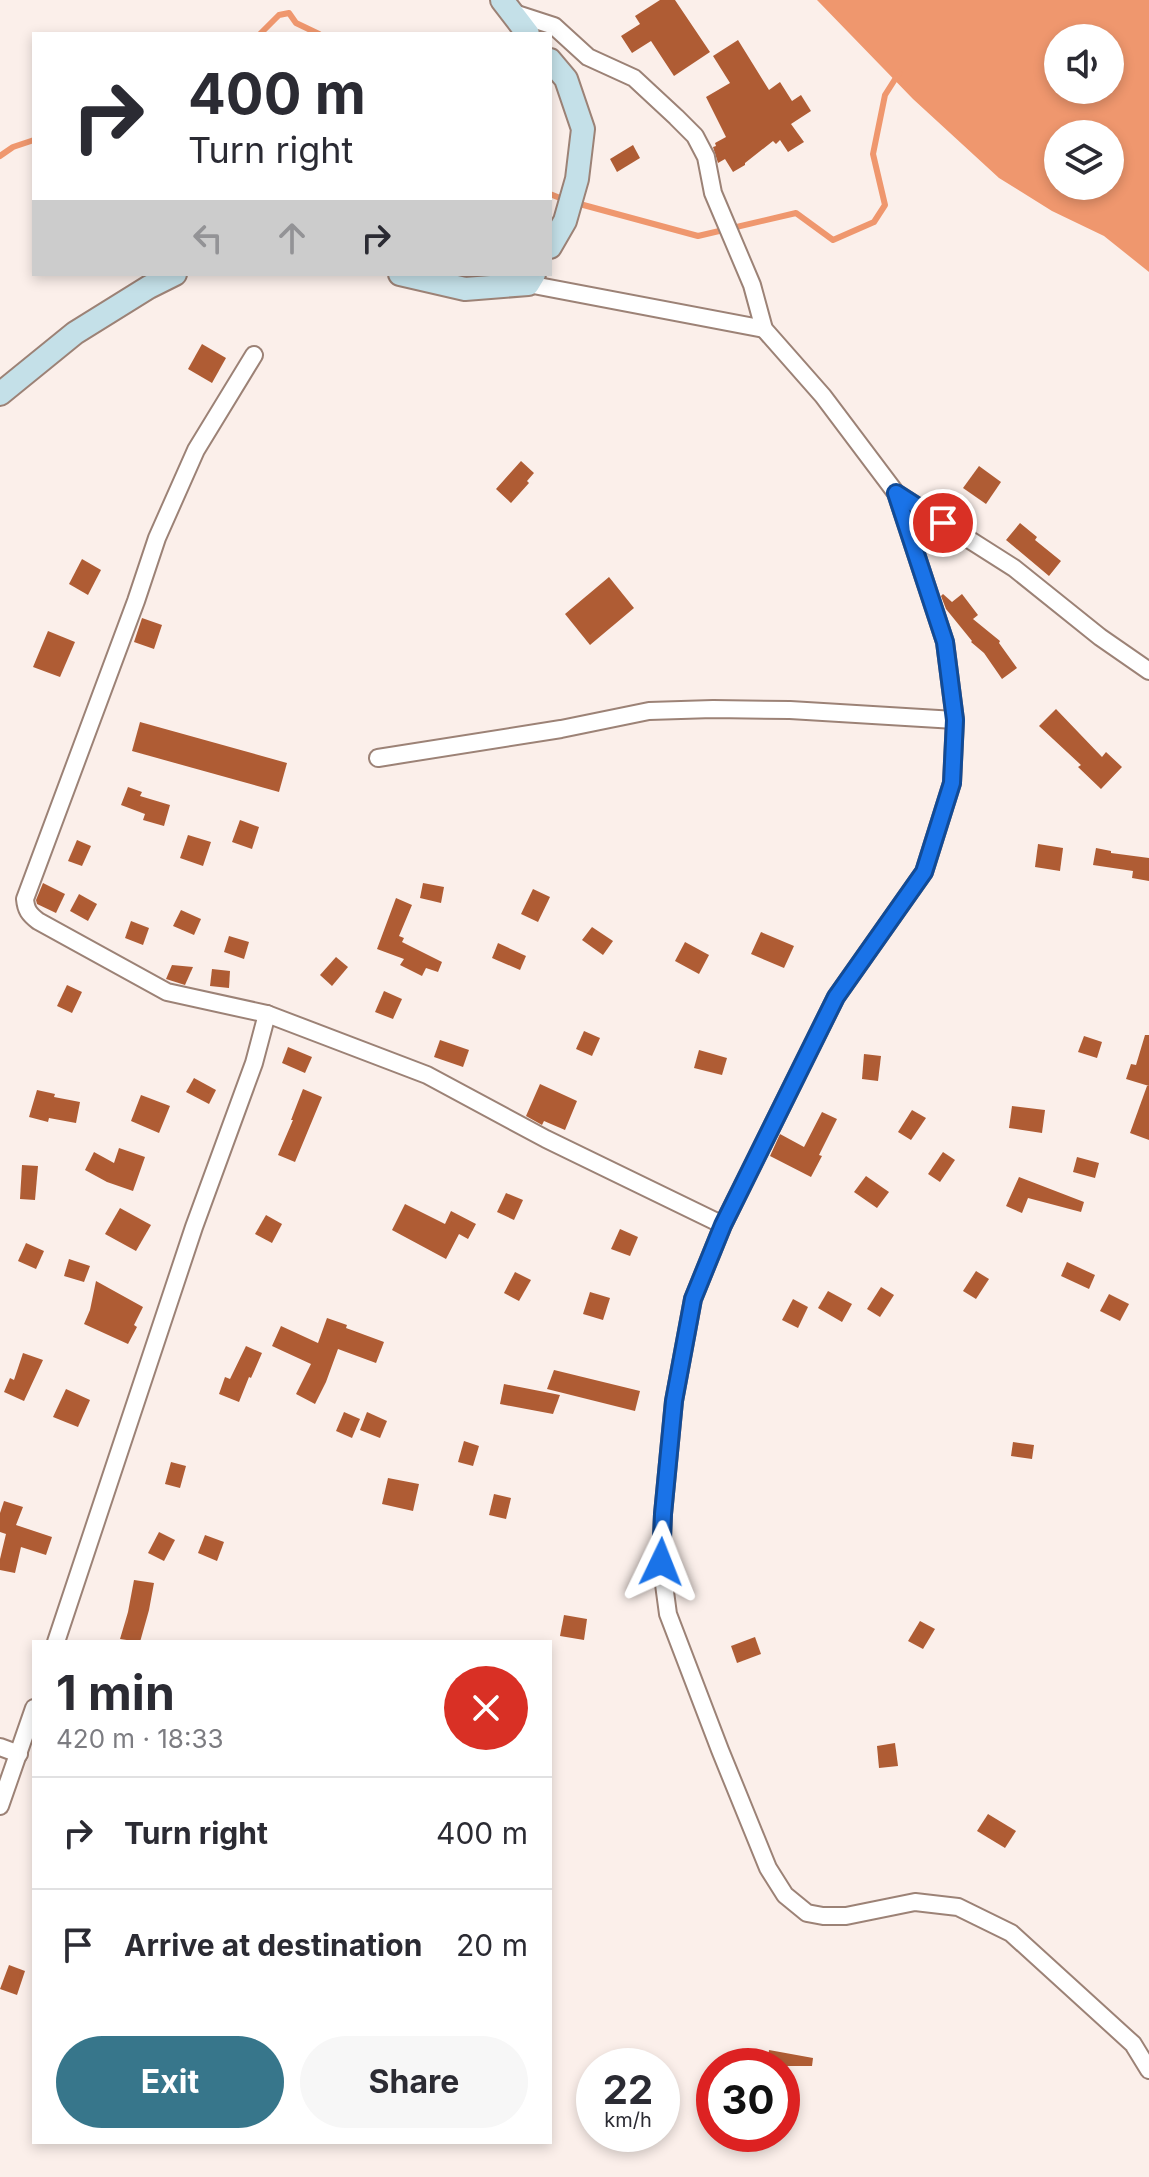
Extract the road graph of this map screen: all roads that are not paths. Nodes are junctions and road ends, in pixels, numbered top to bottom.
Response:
1 (506, 6) edge
2 (526, 32) edge
3 (552, 62) edge
4 (552, 244) edge
5 (171, 276) edge
6 (409, 276) edge
7 (531, 279) edge
8 (764, 329) junction
9 (254, 355) dead end
10 (0, 394) edge
11 (896, 493) junction
12 (1149, 671) edge
13 (955, 720) junction
14 (378, 758) dead end
15 (267, 1014) junction
16 (723, 1225) junction
17 (57, 1640) edge
18 (32, 1714) edge
19 (0, 1747) edge
20 (19, 1754) junction
21 (0, 1806) edge
22 (1149, 2070) edge

1 - 2 main road
1 - 8 street
3 - 4 main road
5 - 10 main road
6 - 7 main road
7 - 8 street
8 - 11 street
9 - 15 street
11 - 12 street
11 - 13 street
13 - 14 street
13 - 16 street
15 - 16 street
15 - 17 street
16 - 22 street
18 - 20 street
19 - 20 street
20 - 21 street

